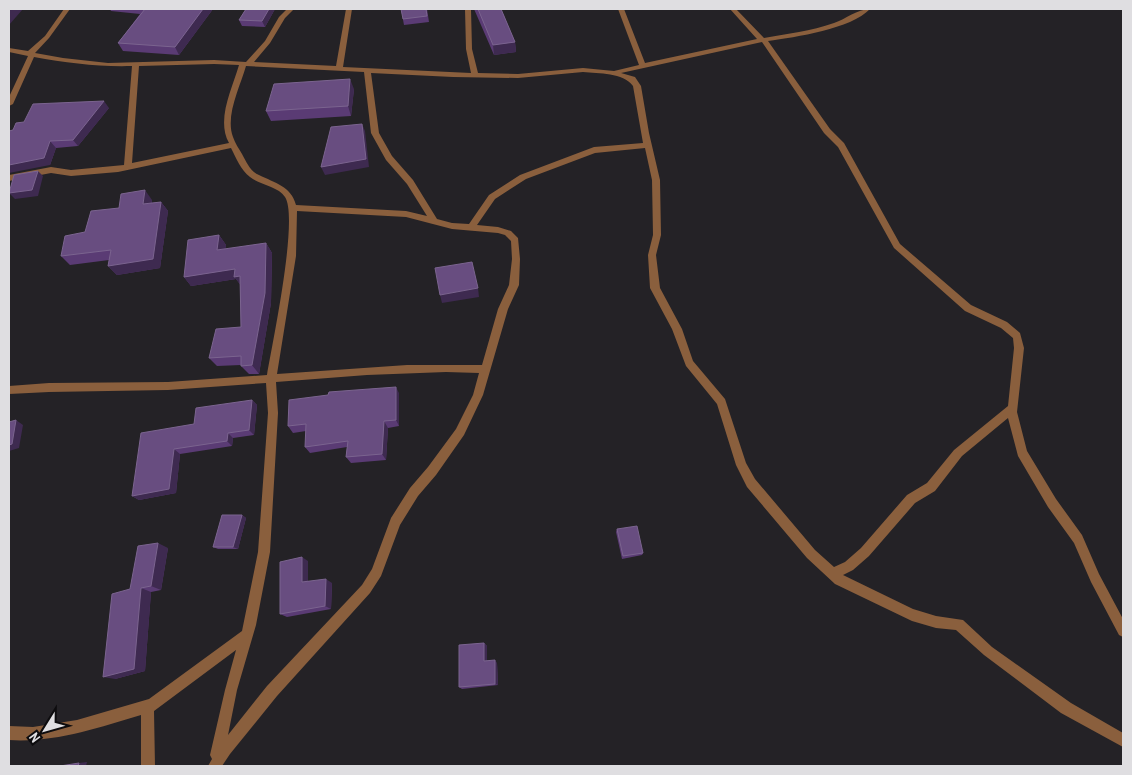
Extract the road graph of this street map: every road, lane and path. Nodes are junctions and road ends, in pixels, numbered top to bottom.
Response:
1 (67, 9) edge
2 (291, 9) edge
3 (349, 9) edge
4 (468, 9) edge
5 (621, 9) edge
6 (733, 9) edge
7 (867, 9) edge
8 (763, 40) junction
9 (9, 50) edge
10 (31, 54) junction
11 (246, 64) junction
12 (136, 65) junction
13 (643, 66) junction
14 (339, 69) junction
15 (367, 71) junction
16 (614, 73) junction
17 (475, 76) junction
18 (9, 104) edge
19 (233, 145) junction
20 (648, 145) junction
21 (128, 167) junction
22 (9, 178) edge
23 (293, 208) junction
24 (434, 221) junction
25 (471, 228) junction
26 (486, 368) junction
27 (271, 379) junction
28 (9, 381) edge
29 (20, 389) junction
30 (9, 390) edge
31 (1013, 408) junction
32 (833, 574) junction
33 (1123, 631) edge
34 (246, 635) junction
35 (147, 706) junction
36 (9, 733) edge
37 (1123, 740) edge
38 (148, 766) edge
39 (215, 766) edge

1 - 10 street
2 - 11 street
3 - 14 street
4 - 17 street
5 - 13 street
6 - 8 street
7 - 8 street
8 - 13 street
8 - 31 street
9 - 10 street
10 - 12 street
10 - 18 street
11 - 12 street
11 - 14 street
11 - 19 street
12 - 21 street
13 - 16 street
14 - 15 street
15 - 17 street
15 - 24 street
16 - 17 street
16 - 20 street
19 - 21 street
19 - 23 street
20 - 25 street
20 - 32 street
21 - 22 street
23 - 24 street
23 - 27 street
24 - 25 street
25 - 26 street
26 - 27 street
26 - 39 street
27 - 29 street
27 - 34 street
28 - 29 street
29 - 30 street
31 - 32 street
31 - 33 street
32 - 37 street
34 - 35 street
34 - 39 street
35 - 36 street
35 - 38 street

